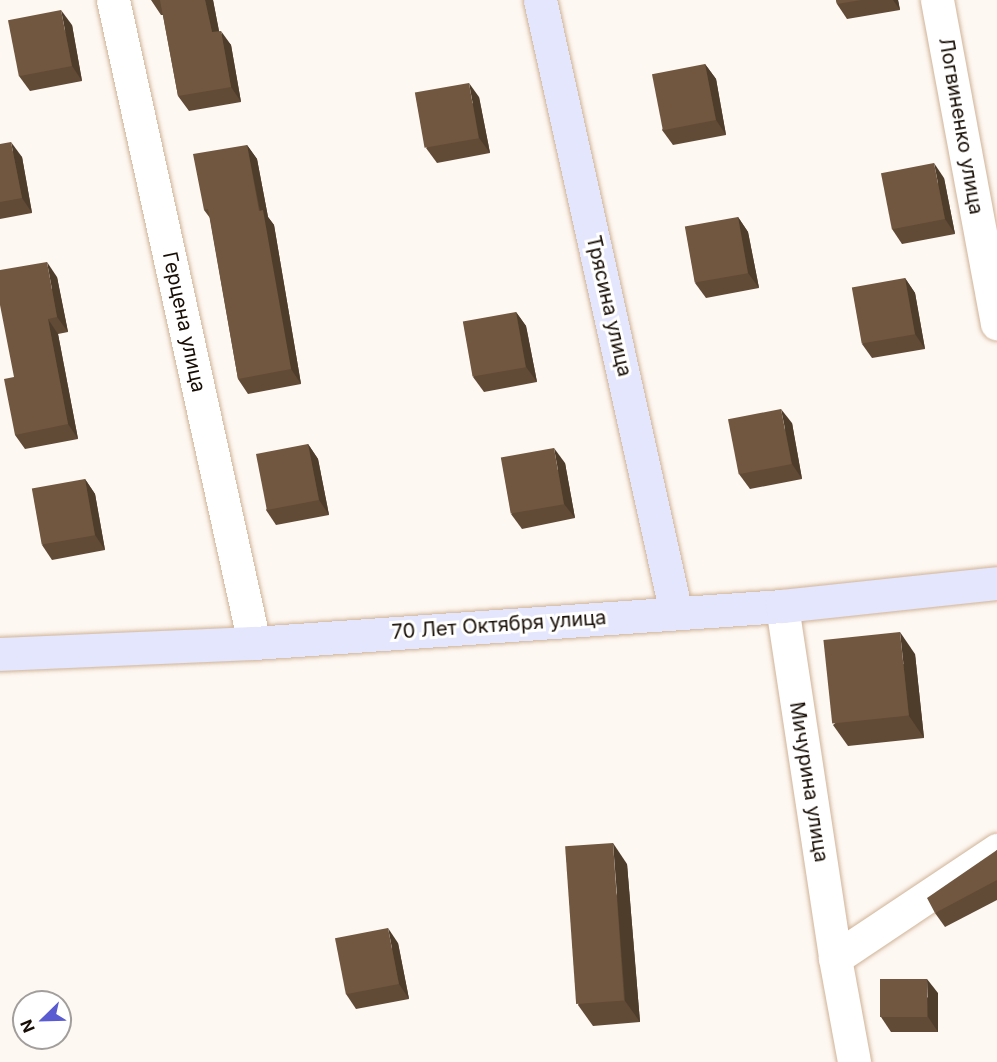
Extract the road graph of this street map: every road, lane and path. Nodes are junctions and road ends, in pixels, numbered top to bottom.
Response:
1 (113, 0) edge
2 (540, 0) edge
3 (937, 0) edge
4 (997, 323) edge
5 (997, 583) edge
6 (782, 606) junction
7 (676, 613) junction
8 (254, 643) junction
9 (0, 654) edge
10 (997, 850) edge
11 (835, 958) junction
12 (854, 1062) edge

1 - 8 street, Герцена улица
2 - 7 street, Трясина улица
3 - 4 street, Логвиненко улица
5 - 6 street, 70 Лет Октября улица
6 - 7 street, 70 Лет Октября улица
6 - 11 street, Мичурина улица
7 - 8 street, 70 Лет Октября улица
8 - 9 street, 70 Лет Октября улица
10 - 11 street
11 - 12 street, Мичурина улица

